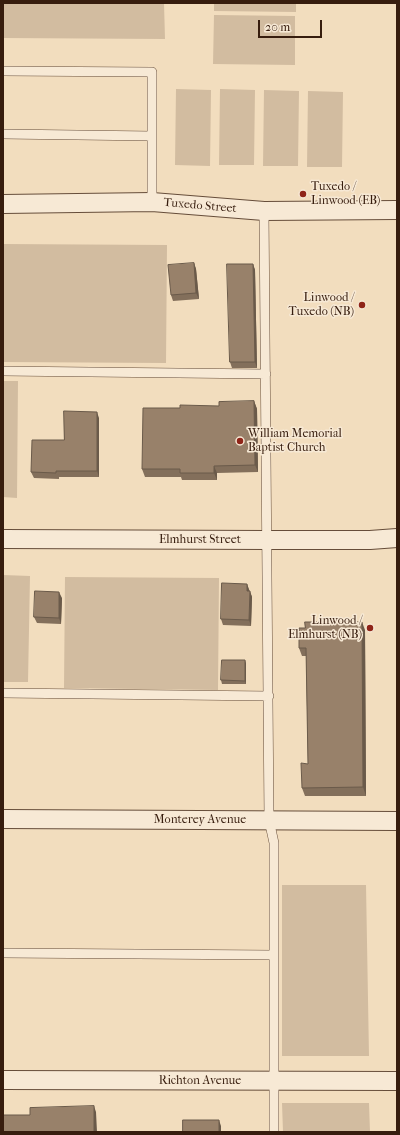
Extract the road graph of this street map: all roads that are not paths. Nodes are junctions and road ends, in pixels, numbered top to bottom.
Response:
1 (3, 71) edge
2 (3, 134) edge
3 (152, 136) junction
4 (152, 202) junction
5 (3, 204) edge
6 (397, 210) edge
7 (264, 211) junction
8 (3, 371) edge
9 (266, 374) junction
10 (397, 538) edge
11 (3, 539) edge
12 (267, 540) junction
13 (3, 693) edge
14 (269, 696) junction
15 (3, 819) edge
16 (269, 820) junction
17 (397, 821) edge
18 (3, 953) edge
19 (273, 955) junction
20 (3, 1080) edge
21 (273, 1081) junction
22 (397, 1081) edge
23 (274, 1132) edge

1 - 3 lane
2 - 3 lane
3 - 4 lane
4 - 5 street, Tuxedo Street
4 - 7 street, Tuxedo Street
6 - 7 street, Tuxedo Street
7 - 9 lane
8 - 9 lane
9 - 12 lane
10 - 12 street, Elmhurst Street
11 - 12 street, Elmhurst Street
12 - 14 lane
13 - 14 lane
14 - 16 lane
15 - 16 street, Monterey Avenue
16 - 17 street, Monterey Avenue
16 - 19 lane
18 - 19 lane
19 - 21 lane
20 - 21 street, Richton Avenue
21 - 22 street, Richton Avenue
21 - 23 lane

